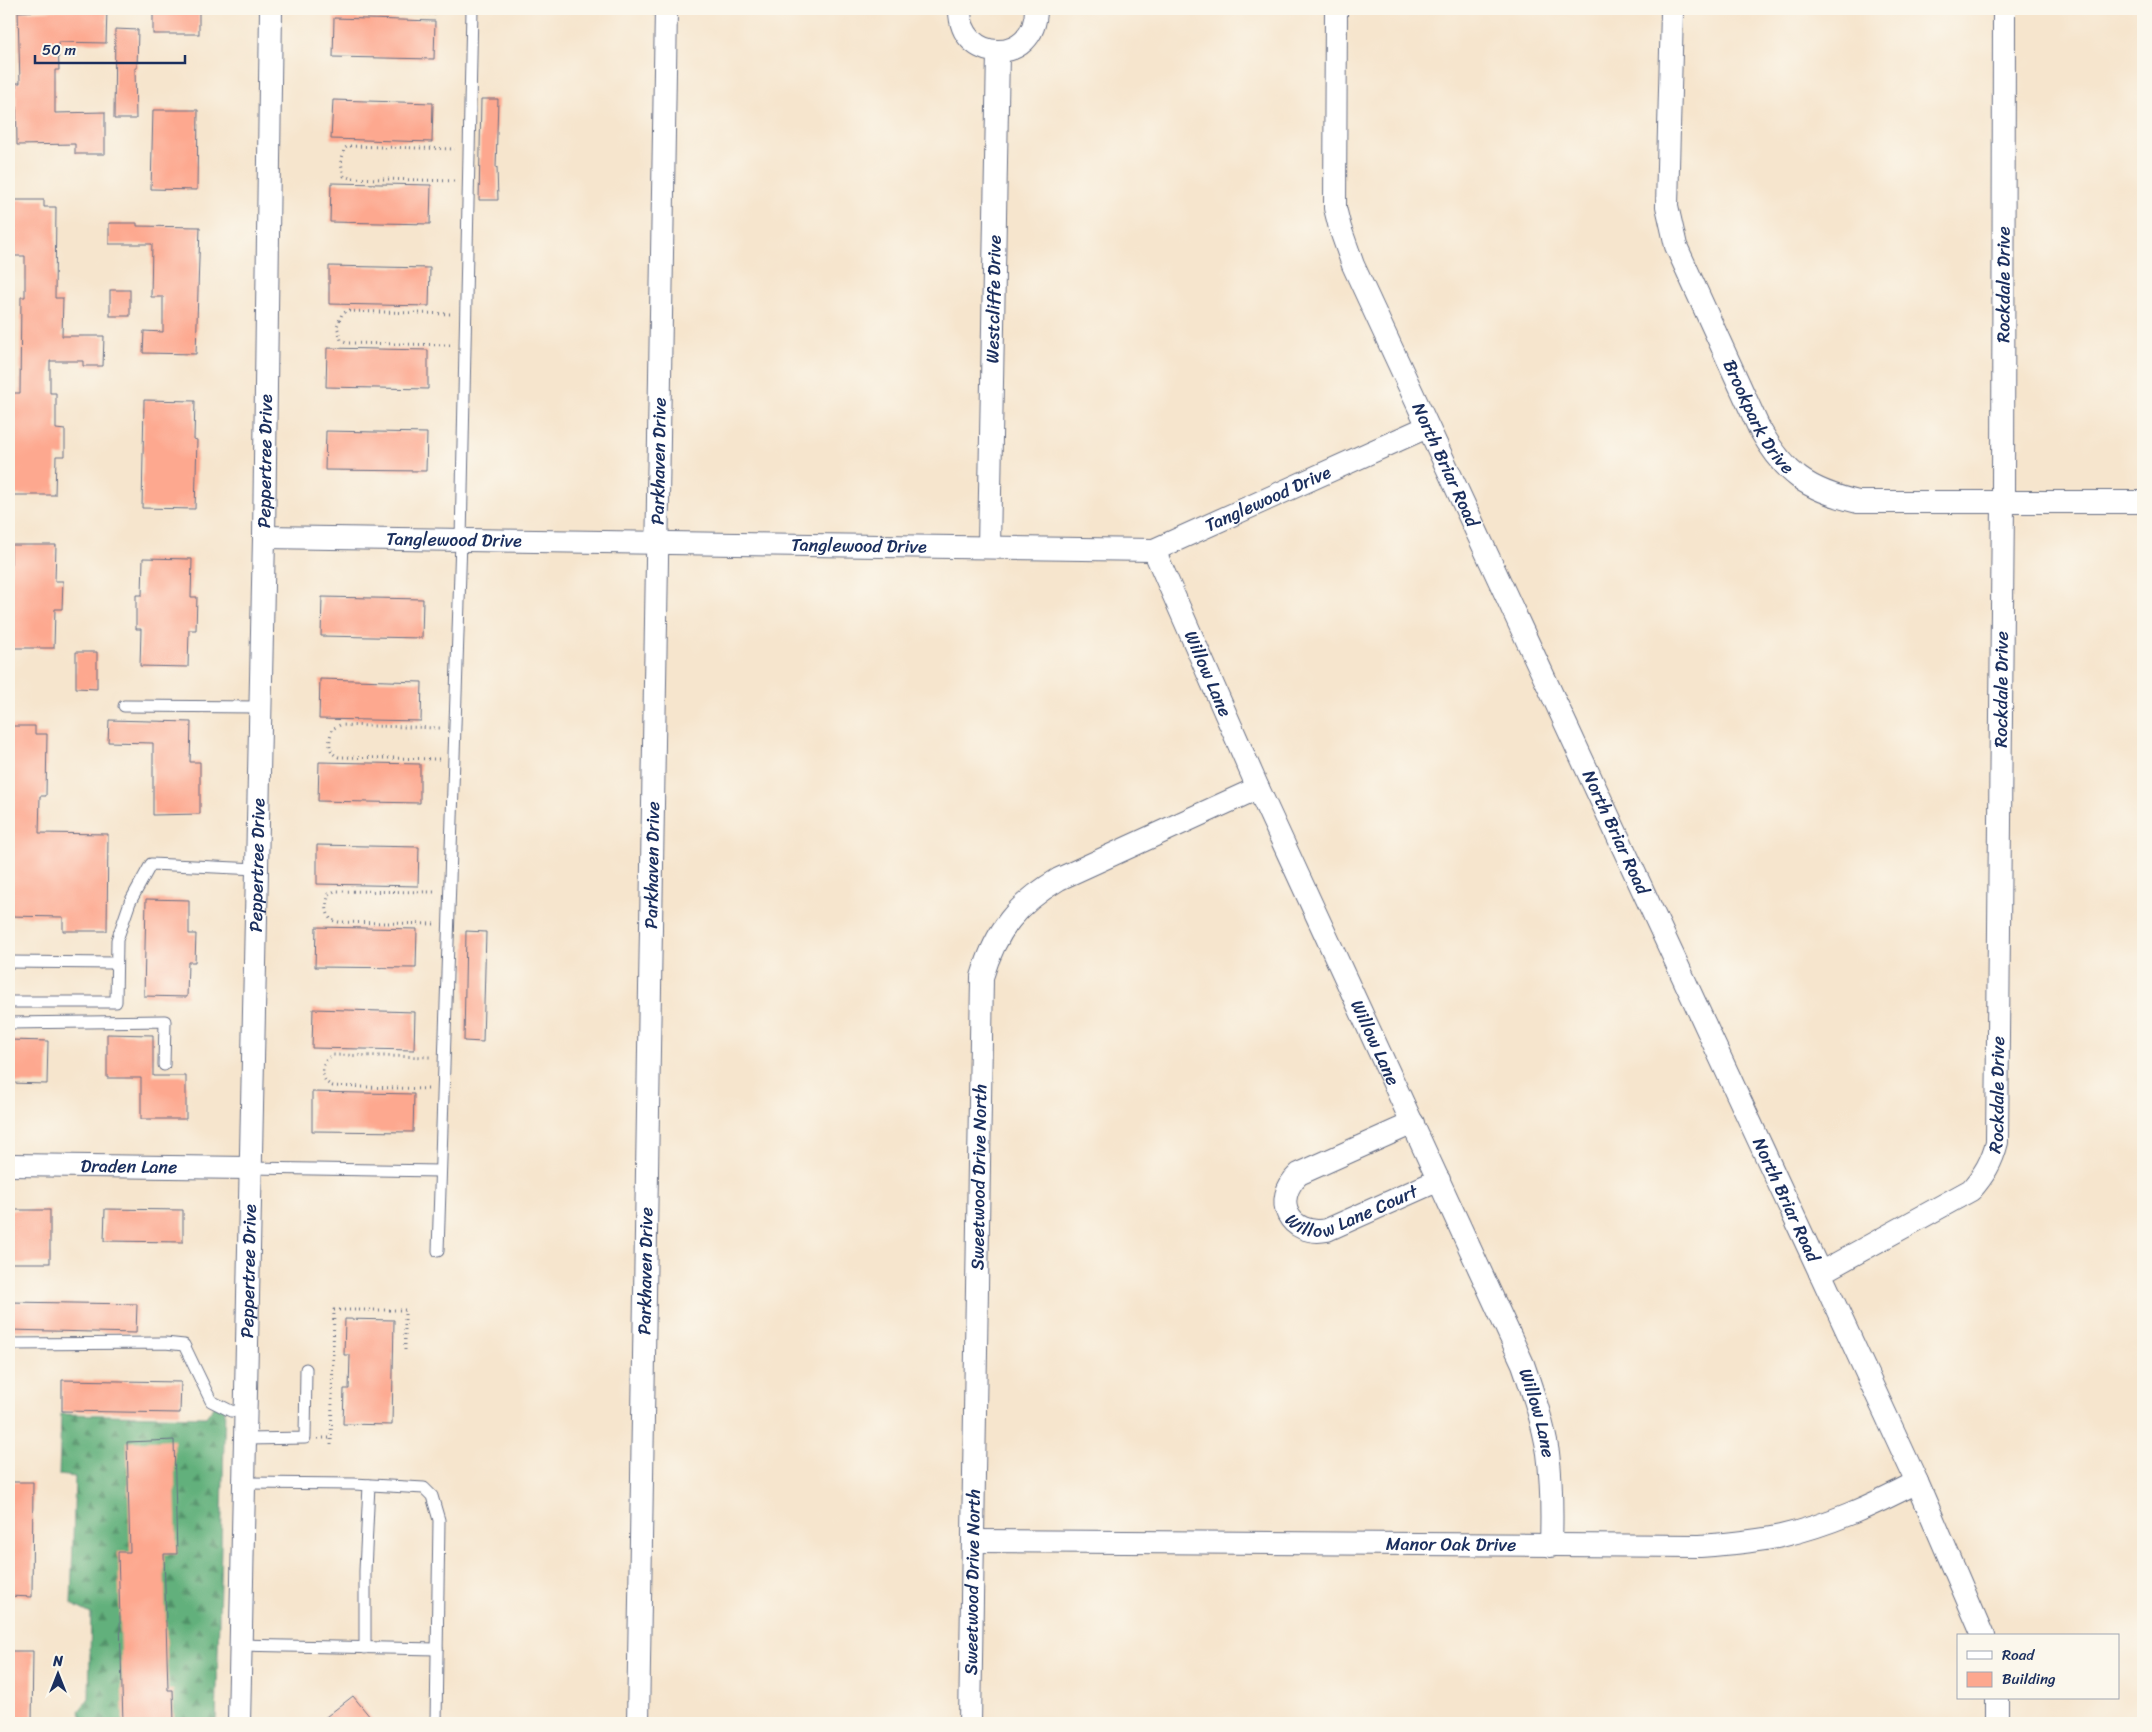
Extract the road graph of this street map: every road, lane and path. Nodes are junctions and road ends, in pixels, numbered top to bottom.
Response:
1 (271, 9) edge
2 (345, 9) edge
3 (472, 9) edge
4 (666, 9) edge
5 (960, 9) edge
6 (1036, 9) edge
7 (1336, 9) edge
8 (2004, 9) edge
9 (1671, 10) edge
10 (439, 14) dead end
11 (998, 52) junction
12 (468, 150) junction
13 (468, 181) junction
14 (465, 315) junction
15 (465, 345) junction
16 (1427, 426) junction
17 (2003, 502) junction
18 (2143, 502) edge
19 (264, 537) junction
20 (461, 540) junction
21 (657, 544) junction
22 (989, 547) junction
23 (1154, 550) junction
24 (124, 706) dead end
25 (260, 707) junction
26 (454, 728) junction
27 (454, 759) junction
28 (1258, 788) junction
29 (257, 869) junction
30 (449, 892) junction
31 (448, 924) junction
32 (9, 962) edge
33 (115, 963) junction
34 (9, 1002) edge
35 (9, 1023) edge
36 (444, 1058) junction
37 (164, 1066) dead end
38 (443, 1089) junction
39 (1413, 1123) junction
40 (9, 1165) edge
41 (250, 1168) junction
42 (440, 1171) junction
43 (1439, 1180) junction
44 (438, 1251) dead end
45 (1820, 1273) junction
46 (9, 1344) edge
47 (405, 1351) dead end
48 (306, 1369) dead end
49 (246, 1412) junction
50 (245, 1439) junction
51 (331, 1445) dead end
52 (1917, 1482) junction
53 (244, 1483) junction
54 (369, 1485) junction
55 (973, 1541) junction
56 (1551, 1546) junction
57 (1982, 1634) edge
58 (241, 1645) junction
59 (365, 1648) junction
60 (437, 1649) junction
61 (1997, 1700) edge
62 (239, 1723) edge
63 (436, 1723) edge
64 (638, 1723) edge
65 (970, 1723) edge
66 (1997, 1723) edge

1 - 19 street, Peppertree Drive
2 - 10 path
3 - 12 lane
4 - 21 street, Parkhaven Drive
5 - 11 street
6 - 11 street
7 - 16 street, North Briar Road
8 - 17 street, Rockdale Drive
9 - 17 street, Brookpark Drive
11 - 22 street, Westcliffe Drive
12 - 13 lane
12 - 13 path
13 - 14 lane
14 - 15 lane
14 - 15 path
15 - 20 lane
16 - 23 street, Tanglewood Drive
16 - 45 street, North Briar Road
17 - 18 street, Brookpark Drive
17 - 45 street, Rockdale Drive
19 - 20 street, Tanglewood Drive
19 - 25 street, Peppertree Drive
20 - 21 street, Tanglewood Drive
20 - 26 lane
21 - 22 street, Tanglewood Drive
21 - 64 street, Parkhaven Drive
22 - 23 street, Tanglewood Drive
23 - 28 street, Willow Lane
24 - 25 lane
25 - 29 street, Peppertree Drive
26 - 27 lane
26 - 27 path
27 - 30 lane
28 - 39 street, Willow Lane
28 - 55 street, Sweetwood Drive North
29 - 33 lane
29 - 41 street, Peppertree Drive
30 - 31 lane
30 - 31 path
31 - 36 lane
32 - 33 lane
33 - 34 lane
35 - 37 lane
36 - 38 lane
36 - 38 path
38 - 42 lane
39 - 43 street, Willow Lane
39 - 43 street, Willow Lane Court
40 - 41 street, Draden Lane
41 - 42 lane
41 - 49 street, Peppertree Drive
42 - 44 lane
43 - 56 street, Willow Lane
45 - 52 street, North Briar Road
46 - 49 lane
47 - 51 path
48 - 50 lane
49 - 50 street, Peppertree Drive
50 - 53 street, Peppertree Drive
52 - 56 street, Manor Oak Drive
52 - 57 street, North Briar Road
53 - 54 lane
53 - 58 street, Peppertree Drive
54 - 59 lane
54 - 60 lane
55 - 56 street, Manor Oak Drive
55 - 65 street, Sweetwood Drive North
58 - 59 lane
58 - 62 street, Peppertree Drive
59 - 60 lane
60 - 63 lane
61 - 66 street

